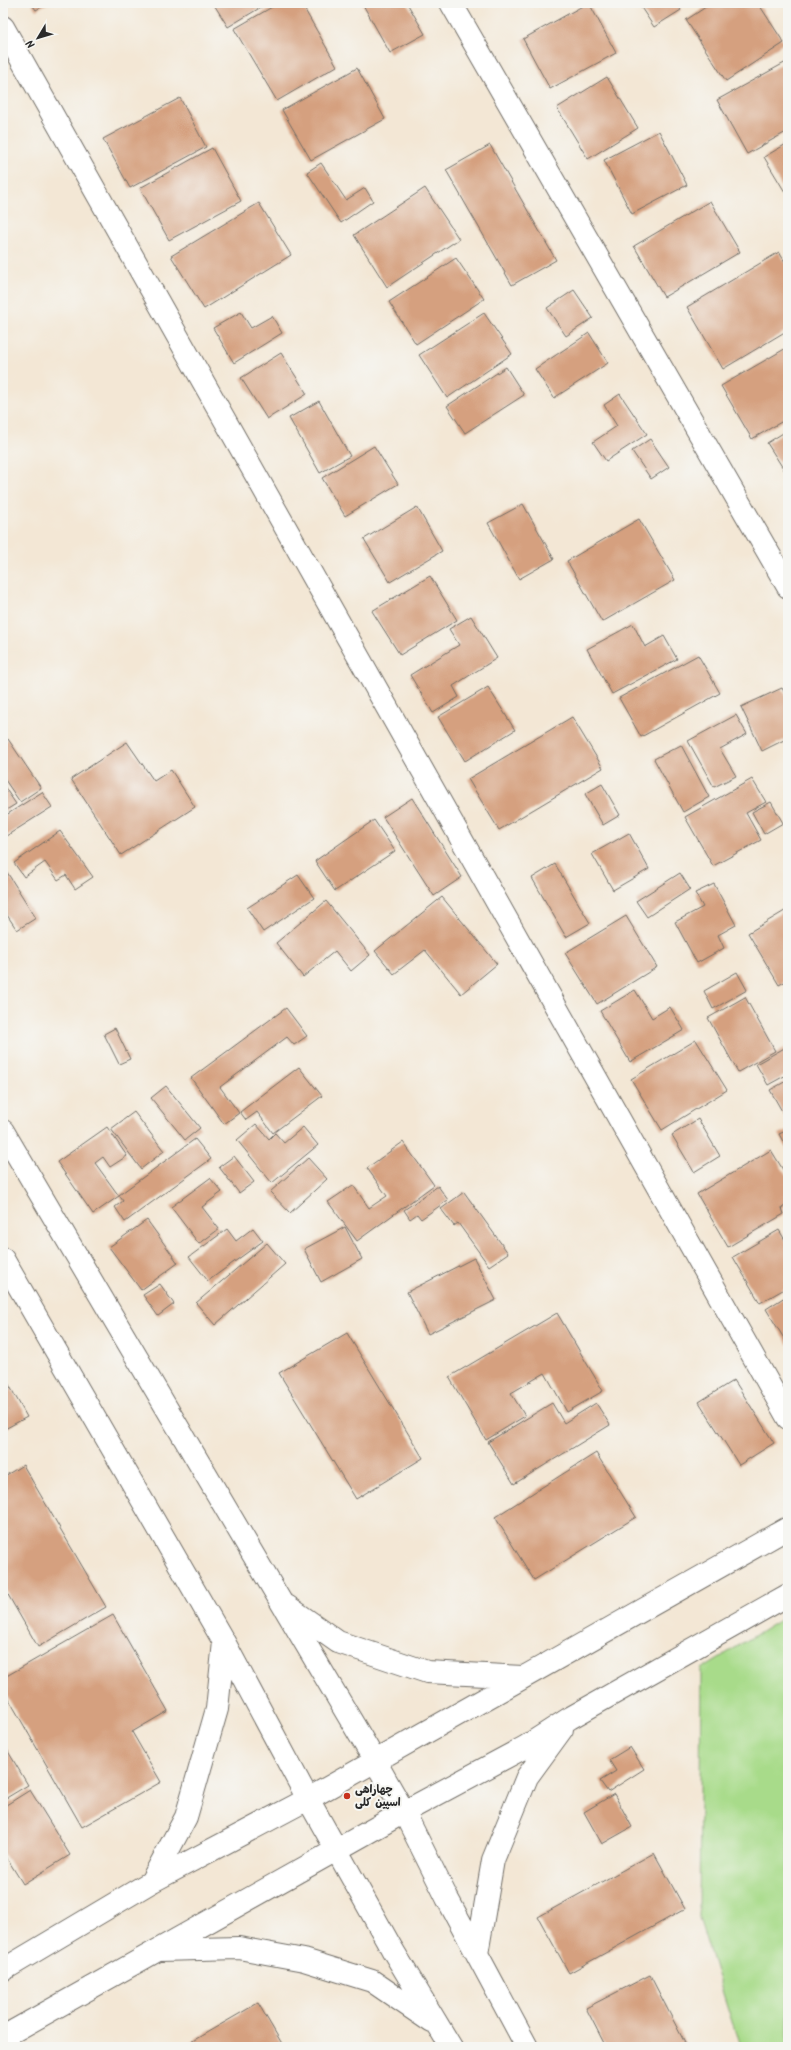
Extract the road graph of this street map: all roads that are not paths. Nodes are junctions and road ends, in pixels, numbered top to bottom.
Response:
1 (451, 3) edge
2 (3, 27) edge
3 (788, 587) edge
4 (3, 1131) edge
5 (3, 1259) edge
6 (788, 1418) edge
7 (788, 1528) edge
8 (788, 1595) edge
9 (279, 1601) junction
10 (224, 1642) junction
11 (523, 1677) junction
12 (570, 1718) junction
13 (375, 1762) junction
14 (308, 1799) junction
15 (404, 1812) junction
16 (336, 1850) junction
17 (151, 1882) junction
18 (156, 1950) junction
19 (478, 1954) junction
20 (3, 1970) edge
21 (437, 2025) junction
22 (3, 2037) edge
23 (451, 2047) edge
24 (527, 2047) edge

1 - 3 street
2 - 6 street
4 - 9 street
5 - 10 street
7 - 11 street
8 - 12 street
9 - 11 street
9 - 13 street
10 - 14 street
10 - 17 street
11 - 13 street
12 - 15 street
12 - 19 street
13 - 14 street
13 - 15 street
14 - 16 street
14 - 17 street
15 - 16 street
15 - 19 street
16 - 18 street
16 - 21 street
17 - 20 street
18 - 21 street
18 - 22 street
19 - 24 street
21 - 23 street

